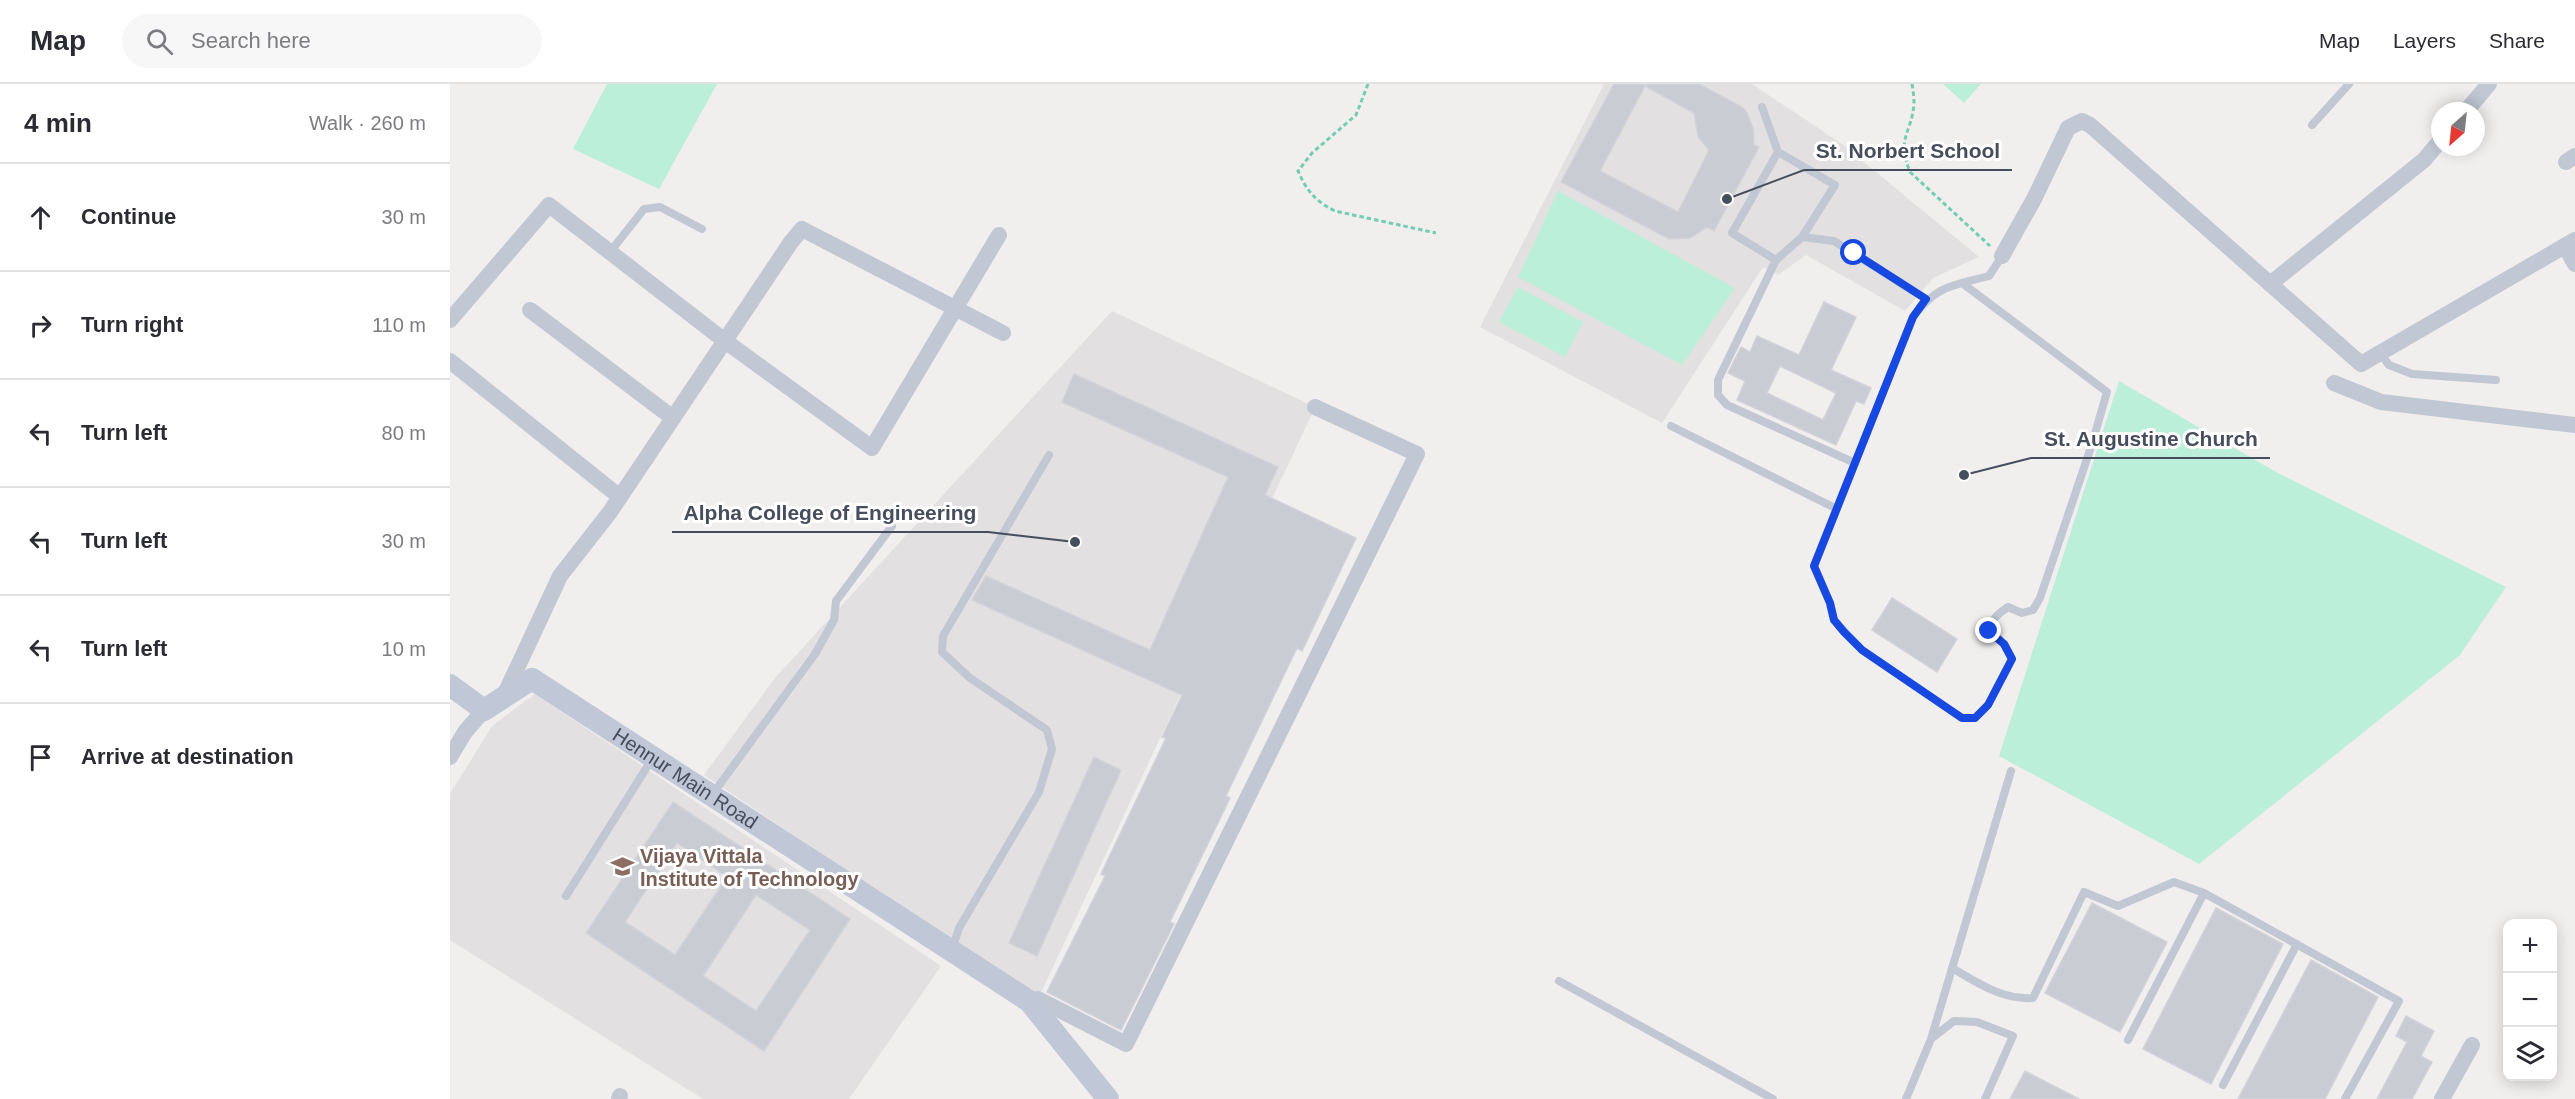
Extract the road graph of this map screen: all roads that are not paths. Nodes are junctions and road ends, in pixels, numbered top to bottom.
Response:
1 (2349, 84) edge
2 (2489, 84) edge
3 (2474, 102) edge
4 (1762, 107) dead end
5 (2312, 124) dead end
6 (1778, 152) junction
7 (2431, 152) edge
8 (702, 229) dead end
9 (999, 235) dead end
10 (1802, 237) junction
11 (2570, 243) edge
12 (609, 252) junction
13 (2002, 256) joint
14 (1776, 260) junction
15 (2575, 264) edge
16 (1962, 283) junction
17 (2270, 284) junction
18 (1926, 299) junction
19 (957, 309) junction
20 (530, 310) dead end
21 (450, 320) edge
22 (1004, 333) dead end
23 (725, 341) junction
24 (2380, 353) junction
25 (450, 361) edge
26 (2496, 380) dead end
27 (2334, 383) dead end
28 (1315, 407) dead end
29 (673, 418) junction
30 (2575, 424) edge
31 (1671, 426) dead end
32 (1049, 455) dead end
33 (1855, 463) junction
34 (620, 498) junction
35 (1837, 509) junction
36 (892, 526) dead end
37 (450, 685) edge
38 (493, 704) junction
39 (450, 757) edge
40 (653, 758) junction
41 (2011, 771) dead end
42 (712, 795) junction
43 (2204, 893) junction
44 (566, 896) dead end
45 (2297, 944) junction
46 (951, 950) junction
47 (1952, 968) junction
48 (1559, 981) dead end
49 (1029, 1000) junction
50 (1931, 1039) junction
51 (2128, 1040) dead end
52 (2472, 1045) dead end
53 (2223, 1085) dead end
54 (1108, 1099) edge
55 (1773, 1099) edge
56 (1906, 1099) edge
57 (1985, 1099) edge
58 (2345, 1099) edge
59 (2442, 1099) edge

1 - 5 lane
2 - 3 street
4 - 6 lane
6 - 10 lane
6 - 14 lane
7 - 17 street
8 - 12 lane
9 - 19 street
10 - 14 lane
10 - 18 lane
11 - 15 street
11 - 24 street
12 - 21 street
12 - 23 street
13 - 16 lane
13 - 17 street
14 - 33 lane
16 - 18 lane
16 - 35 lane
17 - 24 street
18 - 33 lane
19 - 22 street
19 - 23 street
19 - 23 street
20 - 29 street
23 - 29 street
24 - 26 lane
25 - 34 street
27 - 30 street
28 - 49 street
29 - 34 street
31 - 35 lane
32 - 46 lane
33 - 35 lane
34 - 38 street
36 - 42 lane
37 - 38 main road
38 - 39 street
38 - 40 main road, Hennur Main Road
40 - 42 main road, Hennur Main Road
40 - 44 lane
41 - 47 lane
42 - 46 main road, Hennur Main Road
43 - 45 lane
43 - 47 lane
43 - 51 lane
45 - 53 lane
45 - 58 lane
46 - 49 main road, Hennur Main Road
47 - 50 lane
48 - 55 lane
49 - 54 main road, Hennur Main Road
50 - 56 lane
50 - 57 lane
52 - 59 street

